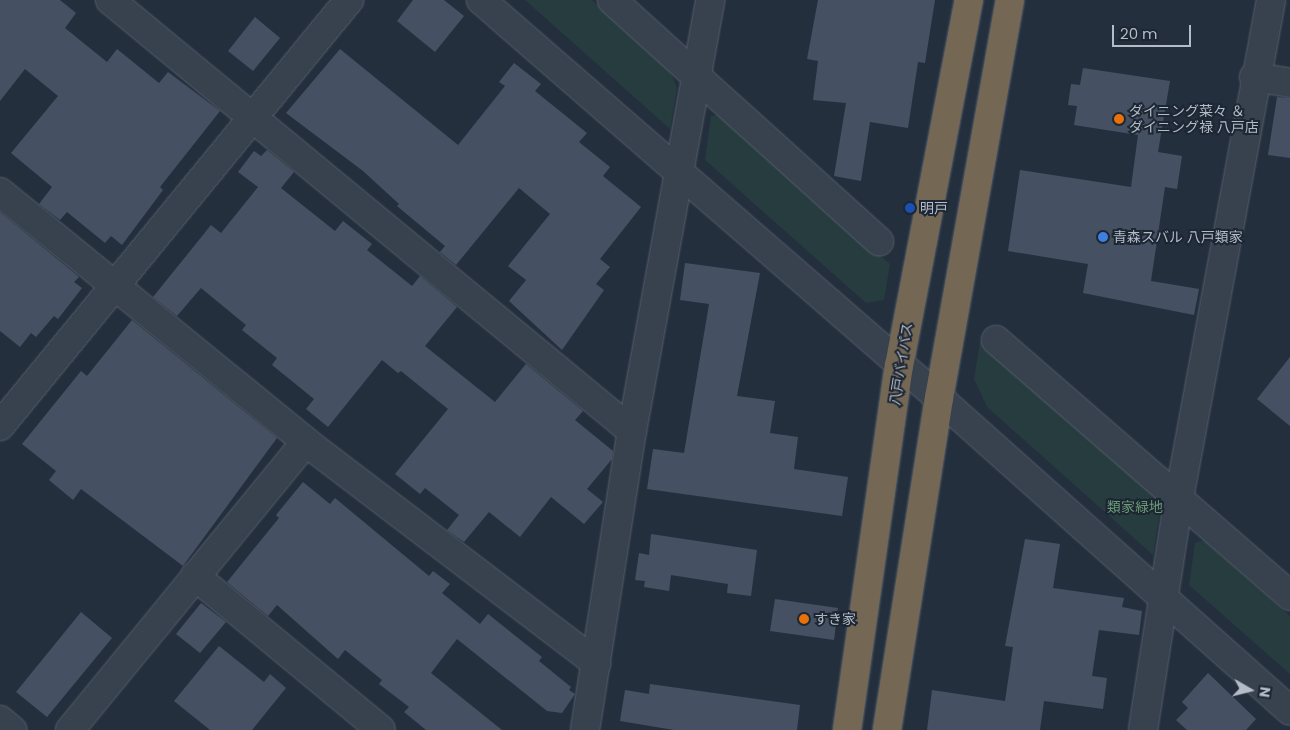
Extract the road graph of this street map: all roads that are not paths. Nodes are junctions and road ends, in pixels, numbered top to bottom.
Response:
1 (110, 0) edge
2 (349, 0) edge
3 (481, 0) edge
4 (612, 0) edge
5 (710, 0) edge
6 (968, 0) edge
7 (1010, 0) edge
8 (1270, 0) edge
9 (697, 74) junction
10 (1254, 77) junction
11 (1290, 83) edge
12 (252, 118) junction
13 (677, 170) junction
14 (0, 192) edge
15 (879, 240) dead end
16 (114, 286) junction
17 (996, 340) dead end
18 (899, 366) junction
19 (939, 398) junction
20 (0, 426) edge
21 (632, 432) junction
22 (306, 442) junction
23 (1179, 498) junction
24 (196, 576) junction
25 (1285, 582) edge
26 (1164, 600) junction
27 (596, 663) junction
28 (1290, 711) edge
29 (0, 720) edge
30 (12, 730) edge
31 (70, 730) edge
32 (381, 730) edge
33 (585, 730) edge
34 (847, 730) edge
35 (887, 730) edge
36 (1143, 730) edge

1 - 12 street
2 - 12 street
3 - 13 street
4 - 9 street
5 - 9 street
6 - 18 highway, 八戸バイパス
7 - 19 highway
8 - 10 street
9 - 13 street
9 - 15 street
10 - 11 street
10 - 23 street
12 - 16 street
12 - 21 street
13 - 18 street
13 - 21 street
14 - 16 street
16 - 20 street
16 - 22 street
17 - 23 street
18 - 19 street
18 - 34 highway, 八戸バイパス
19 - 26 street
19 - 35 highway
21 - 27 street
22 - 24 street
22 - 27 street
23 - 25 street
23 - 26 street
24 - 31 street
24 - 32 street
26 - 28 street
26 - 36 street
27 - 33 street
29 - 30 street

